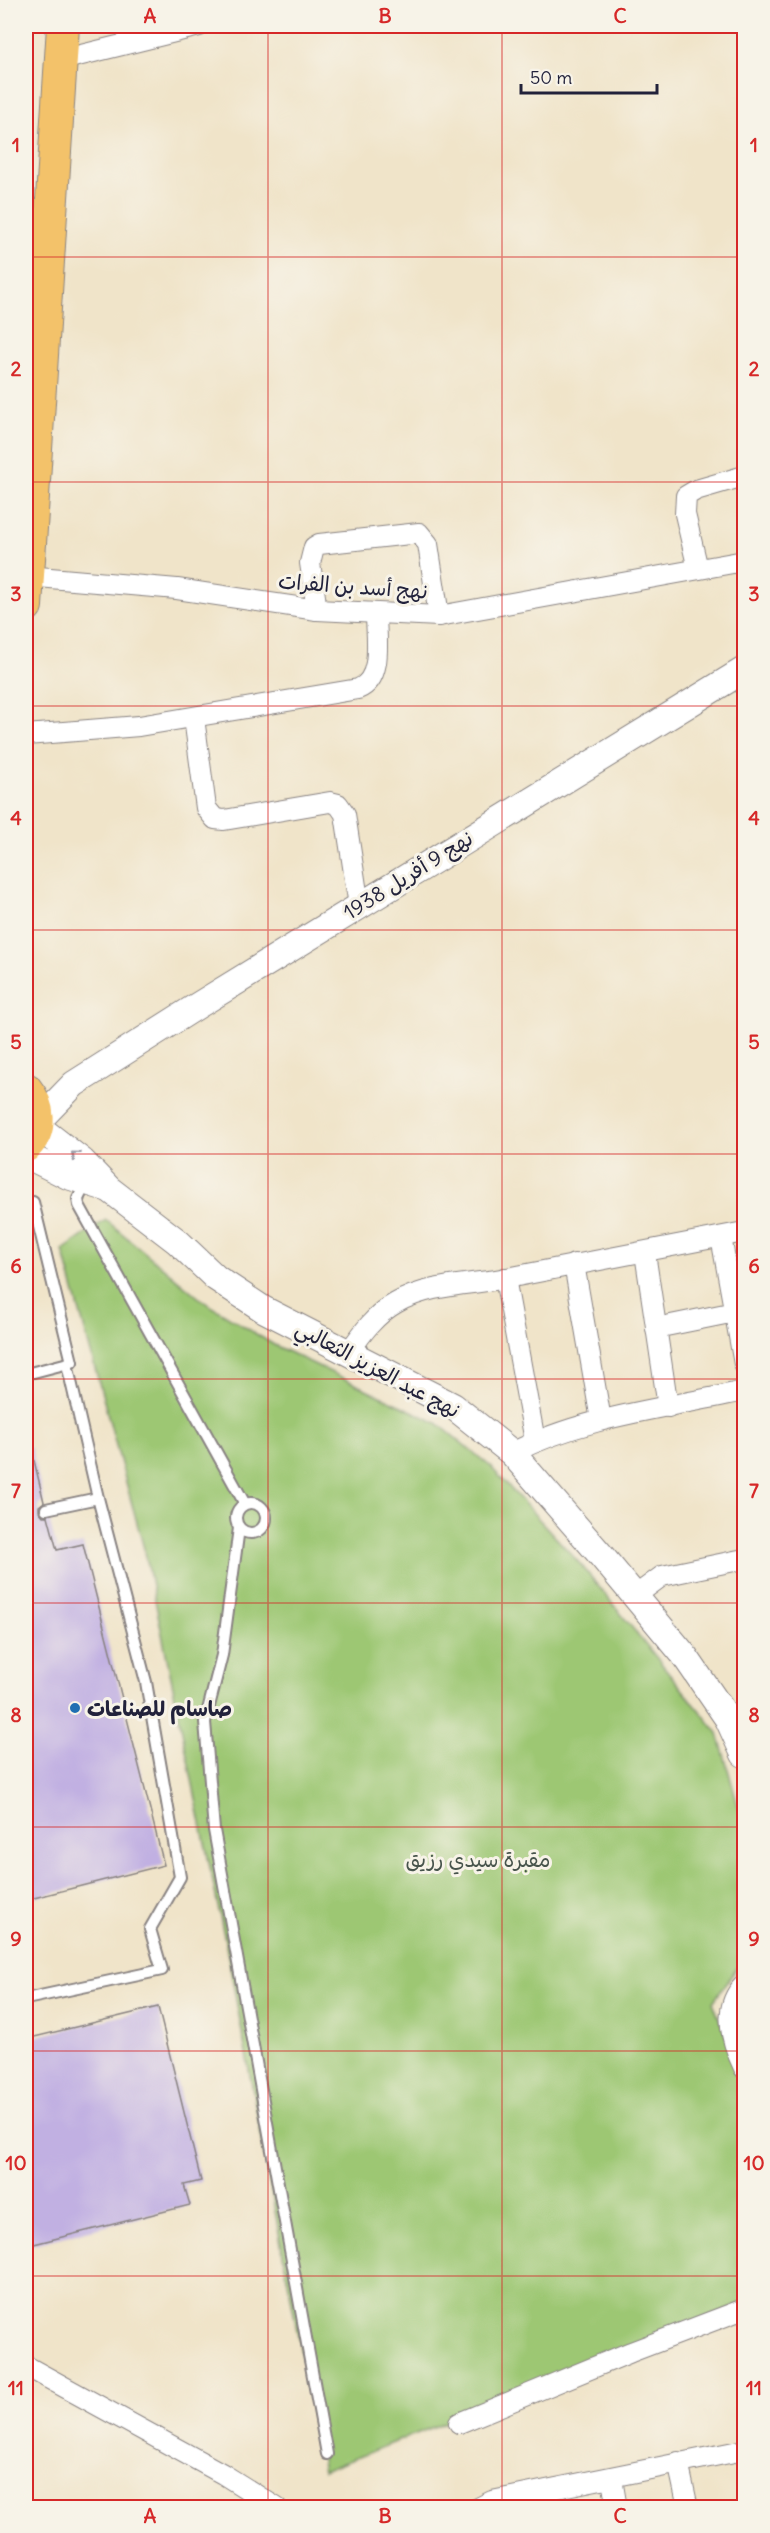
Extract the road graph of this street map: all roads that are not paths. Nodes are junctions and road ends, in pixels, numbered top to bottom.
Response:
1 (63, 26) edge
2 (200, 26) edge
3 (61, 60) junction
4 (744, 476) edge
5 (744, 561) edge
6 (699, 569) junction
7 (26, 591) edge
8 (317, 610) junction
9 (376, 614) junction
10 (439, 616) junction
11 (744, 670) edge
12 (194, 718) junction
13 (26, 735) edge
14 (359, 906) junction
15 (74, 1084) junction
16 (26, 1090) edge
17 (33, 1131) edge
18 (26, 1155) edge
19 (98, 1186) junction
20 (26, 1204) edge
21 (744, 1232) edge
22 (721, 1237) junction
23 (645, 1253) junction
24 (574, 1264) junction
25 (505, 1278) junction
26 (737, 1279) edge
27 (735, 1312) junction
28 (656, 1328) junction
29 (743, 1344) edge
30 (349, 1352) junction
31 (67, 1364) junction
32 (744, 1364) edge
33 (26, 1374) edge
34 (744, 1391) edge
35 (668, 1407) junction
36 (601, 1420) junction
37 (536, 1441) junction
38 (512, 1453) junction
39 (99, 1498) junction
40 (244, 1504) junction
41 (46, 1509) dead end
42 (239, 1528) junction
43 (744, 1559) edge
44 (635, 1596) junction
45 (744, 1754) edge
46 (744, 1985) edge
47 (26, 1999) edge
48 (744, 2068) edge
49 (744, 2309) edge
50 (26, 2366) edge
51 (459, 2422) dead end
52 (744, 2450) edge
53 (327, 2454) dead end
54 (678, 2462) junction
55 (612, 2479) junction
56 (544, 2499) edge
57 (277, 2508) edge
58 (478, 2508) edge
59 (617, 2508) edge
60 (688, 2508) edge

1 - 3 main road
2 - 3 street
3 - 7 main road
4 - 6 street
5 - 6 street, نهج أسد بن الفرات
6 - 10 street, نهج أسد بن الفرات
7 - 8 street, نهج أسد بن الفرات
8 - 9 street, نهج أسد بن الفرات
8 - 10 street
9 - 10 street, نهج أسد بن الفرات
9 - 12 street
11 - 14 street, نهج 9 أفريل 1938
12 - 13 street
12 - 14 street
14 - 15 street, نهج 9 أفريل 1938
15 - 16 street
15 - 17 street
16 - 17 main road
19 -> 17 street
18 - 19 street
19 - 30 street, نهج عبد العزيز الثعالبي
19 - 40 lane
20 - 31 lane
21 - 22 street
22 - 23 street
22 - 26 street
23 - 24 street
23 - 28 street
24 - 25 street
24 - 36 street
25 - 30 street
25 - 37 street
26 - 27 street
27 - 28 street
27 - 29 street
28 - 35 street
29 - 32 street
30 - 38 street, نهج عبد العزيز الثعالبي
31 - 33 lane
31 - 39 lane
34 - 35 street
35 - 36 street
36 - 37 street
37 - 38 street
38 - 44 street, نهج عبد العزيز الثعالبي
39 - 41 lane
39 - 47 lane
40 - 42 lane
40 - 42 lane
42 - 53 lane
43 - 44 street
44 - 45 street, نهج عبد العزيز الثعالبي
46 - 48 street
49 - 51 street
50 - 57 street
52 - 54 street
54 - 55 street
54 - 60 street
55 - 56 street
55 - 59 street
56 - 58 street

